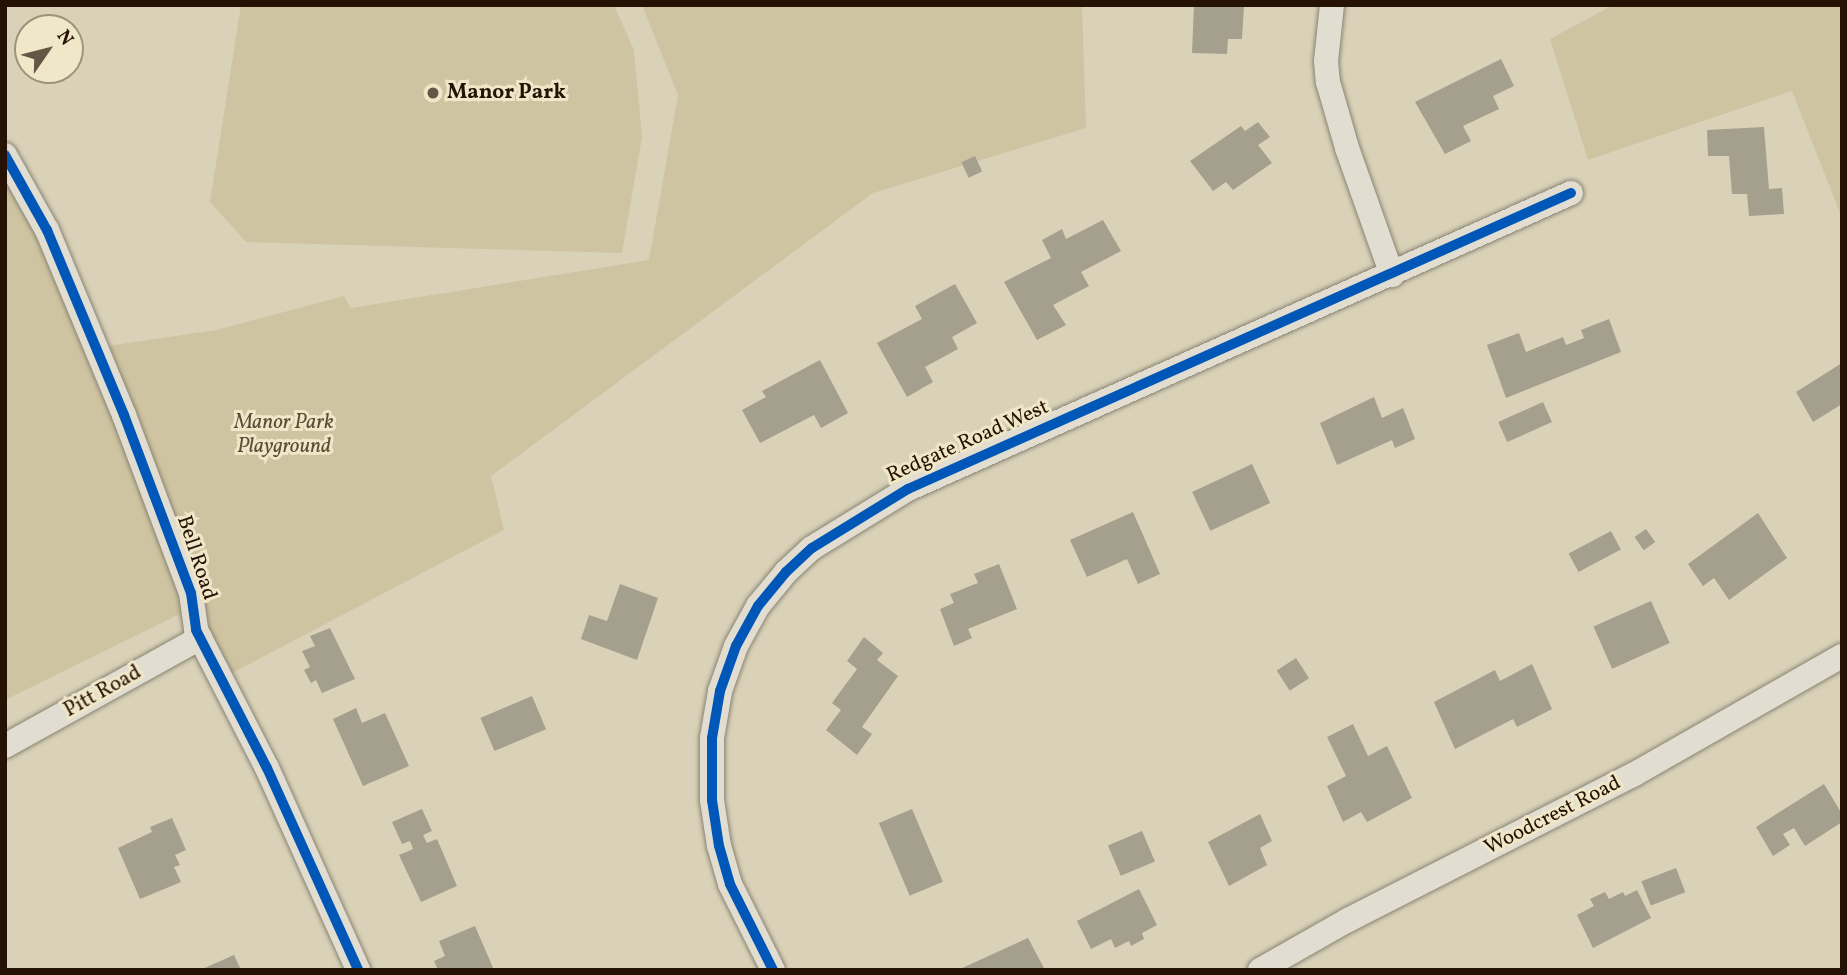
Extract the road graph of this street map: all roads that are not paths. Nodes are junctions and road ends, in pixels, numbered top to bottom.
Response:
1 (1332, 5) edge
2 (5, 155) edge
3 (12, 183) edge
4 (1570, 193) dead end
5 (1392, 275) junction
6 (200, 638) junction
7 (1842, 656) edge
8 (5, 746) edge
9 (358, 970) edge
10 (773, 970) edge
11 (1260, 970) edge

1 - 5 street
2 - 3 street, Bell Road
3 - 6 street, Bell Road
4 - 5 street, Redgate Road West
5 - 10 street, Redgate Road West
6 - 8 street, Pitt Road
6 - 9 street, Bell Road
7 - 11 street, Woodcrest Road

